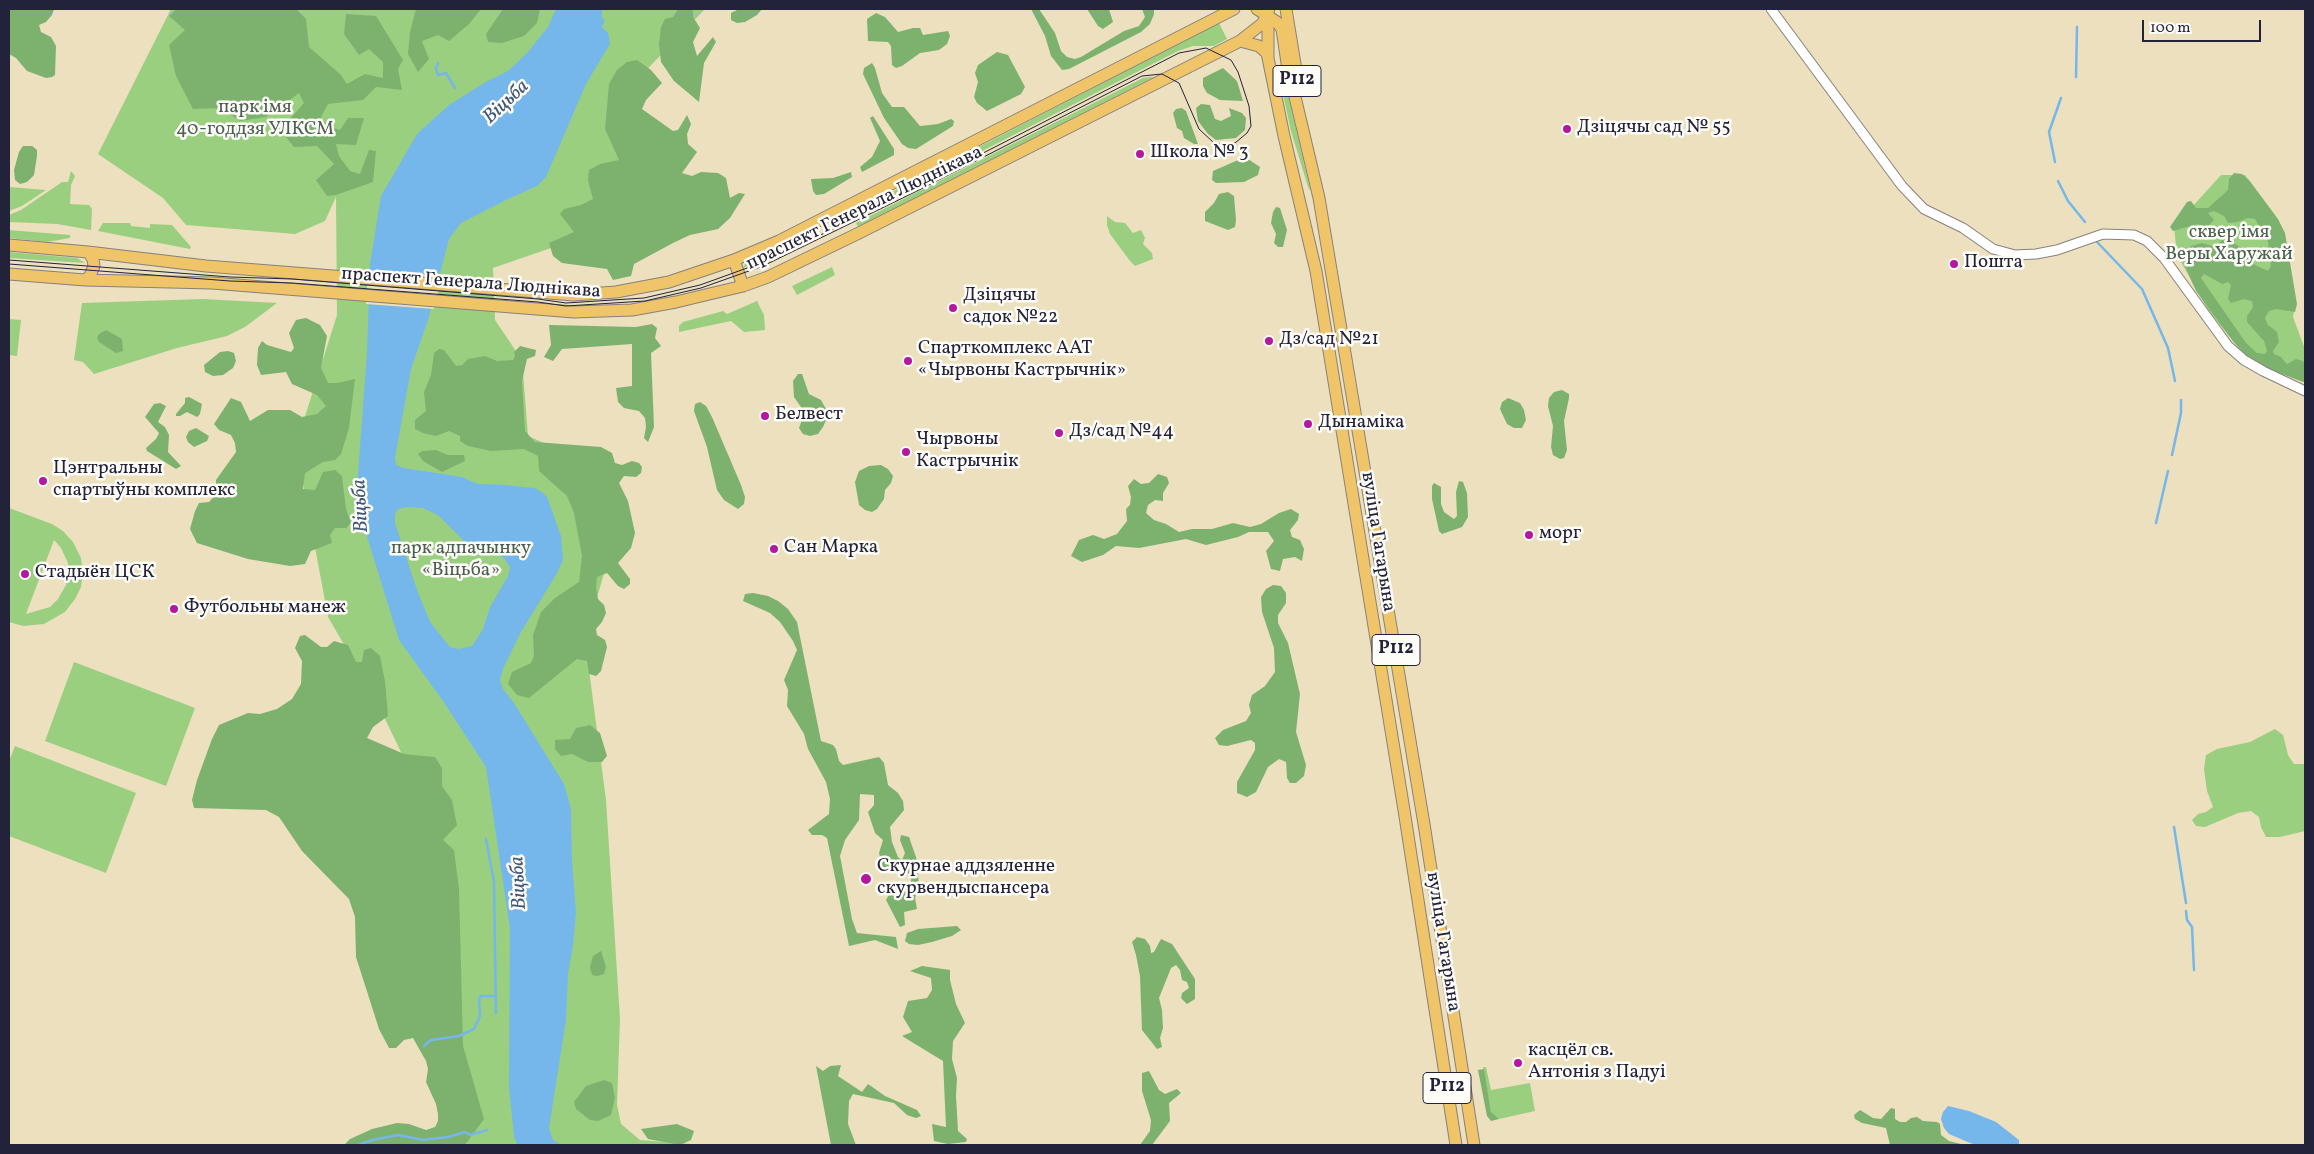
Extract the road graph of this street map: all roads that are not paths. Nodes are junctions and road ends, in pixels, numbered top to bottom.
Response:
1 (1234, 9) edge
2 (1257, 9) edge
3 (1286, 9) edge
4 (1771, 9) edge
5 (1268, 11) edge
6 (1240, 41) junction
7 (1268, 65) junction
8 (1302, 130) junction
9 (1319, 198) junction
10 (1300, 200) junction
11 (9, 245) edge
12 (88, 252) junction
13 (734, 260) junction
14 (9, 274) edge
15 (85, 280) junction
16 (743, 286) junction
17 (2305, 392) edge
18 (1389, 615) junction
19 (1371, 618) junction
20 (1440, 924) junction
21 (1422, 927) junction
22 (1456, 1145) edge
23 (1474, 1145) edge

1 - 13 main road, праспект Генерала Люднікава
2 - 5 main road
3 - 8 main road, вуліца Гагарына / Р112
4 - 17 street
5 - 6 main road, праспект Генерала Люднікава
5 - 7 main road, вуліца Гагарына / Р112
5 - 8 main road, вуліца Гагарына
6 - 7 main road, вуліца Гагарына
6 - 16 main road, праспект Генерала Люднікава
7 - 10 main road, вуліца Гагарына / Р112
8 - 9 main road, вуліца Гагарына / Р112
9 - 10 main road
9 - 18 main road, вуліца Гагарына / Р112
10 - 19 main road, вуліца Гагарына / Р112
11 - 12 main road, праспект Генерала Люднікава
12 - 13 main road, праспект Генерала Люднікава
12 - 15 main road
13 - 16 main road
14 - 15 main road, праспект Генерала Люднікава
15 - 16 main road, праспект Генерала Люднікава
18 - 19 main road
18 - 20 main road, вуліца Гагарына / Р112
19 - 21 main road, вуліца Гагарына / Р112
20 - 21 main road
20 - 23 main road, вуліца Гагарына / Р112
21 - 22 main road, вуліца Гагарына / Р112

